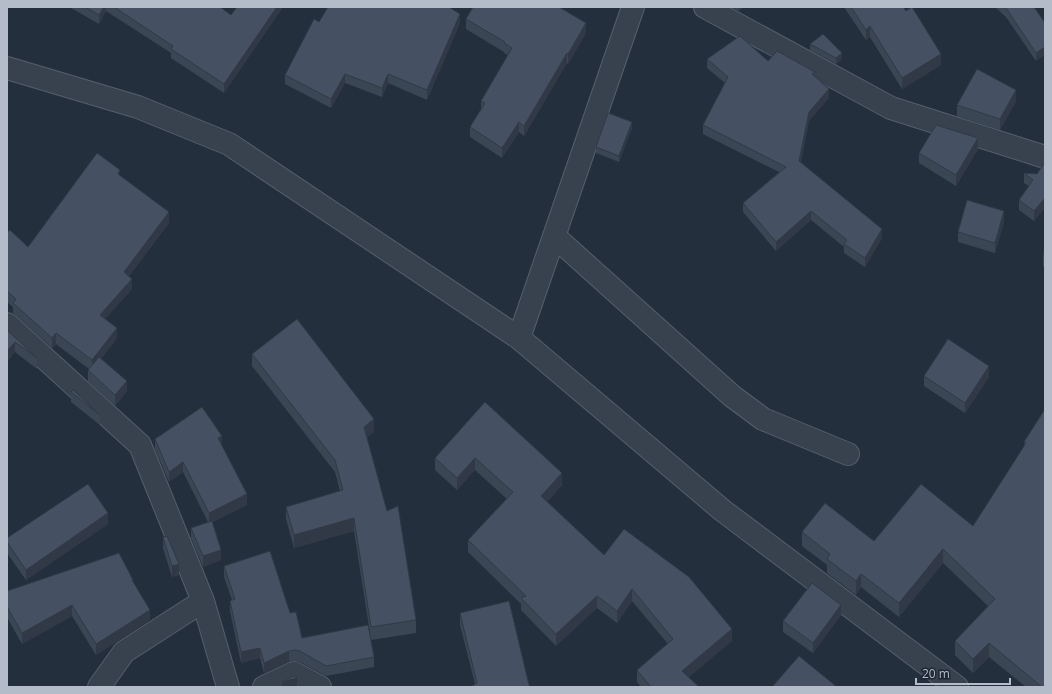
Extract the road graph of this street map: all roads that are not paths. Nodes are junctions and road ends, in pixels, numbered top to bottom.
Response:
1 (633, 7) edge
2 (705, 7) edge
3 (7, 68) edge
4 (1045, 157) edge
5 (554, 236) junction
6 (7, 324) edge
7 (519, 338) junction
8 (848, 454) dead end
9 (204, 601) junction
10 (99, 687) edge
11 (228, 687) edge
12 (264, 687) edge
13 (320, 687) edge
14 (957, 687) edge

1 - 5 street
2 - 4 street
3 - 7 street
5 - 7 street
5 - 8 street
6 - 9 street
7 - 14 street
9 - 10 street
9 - 11 street
12 - 13 street

